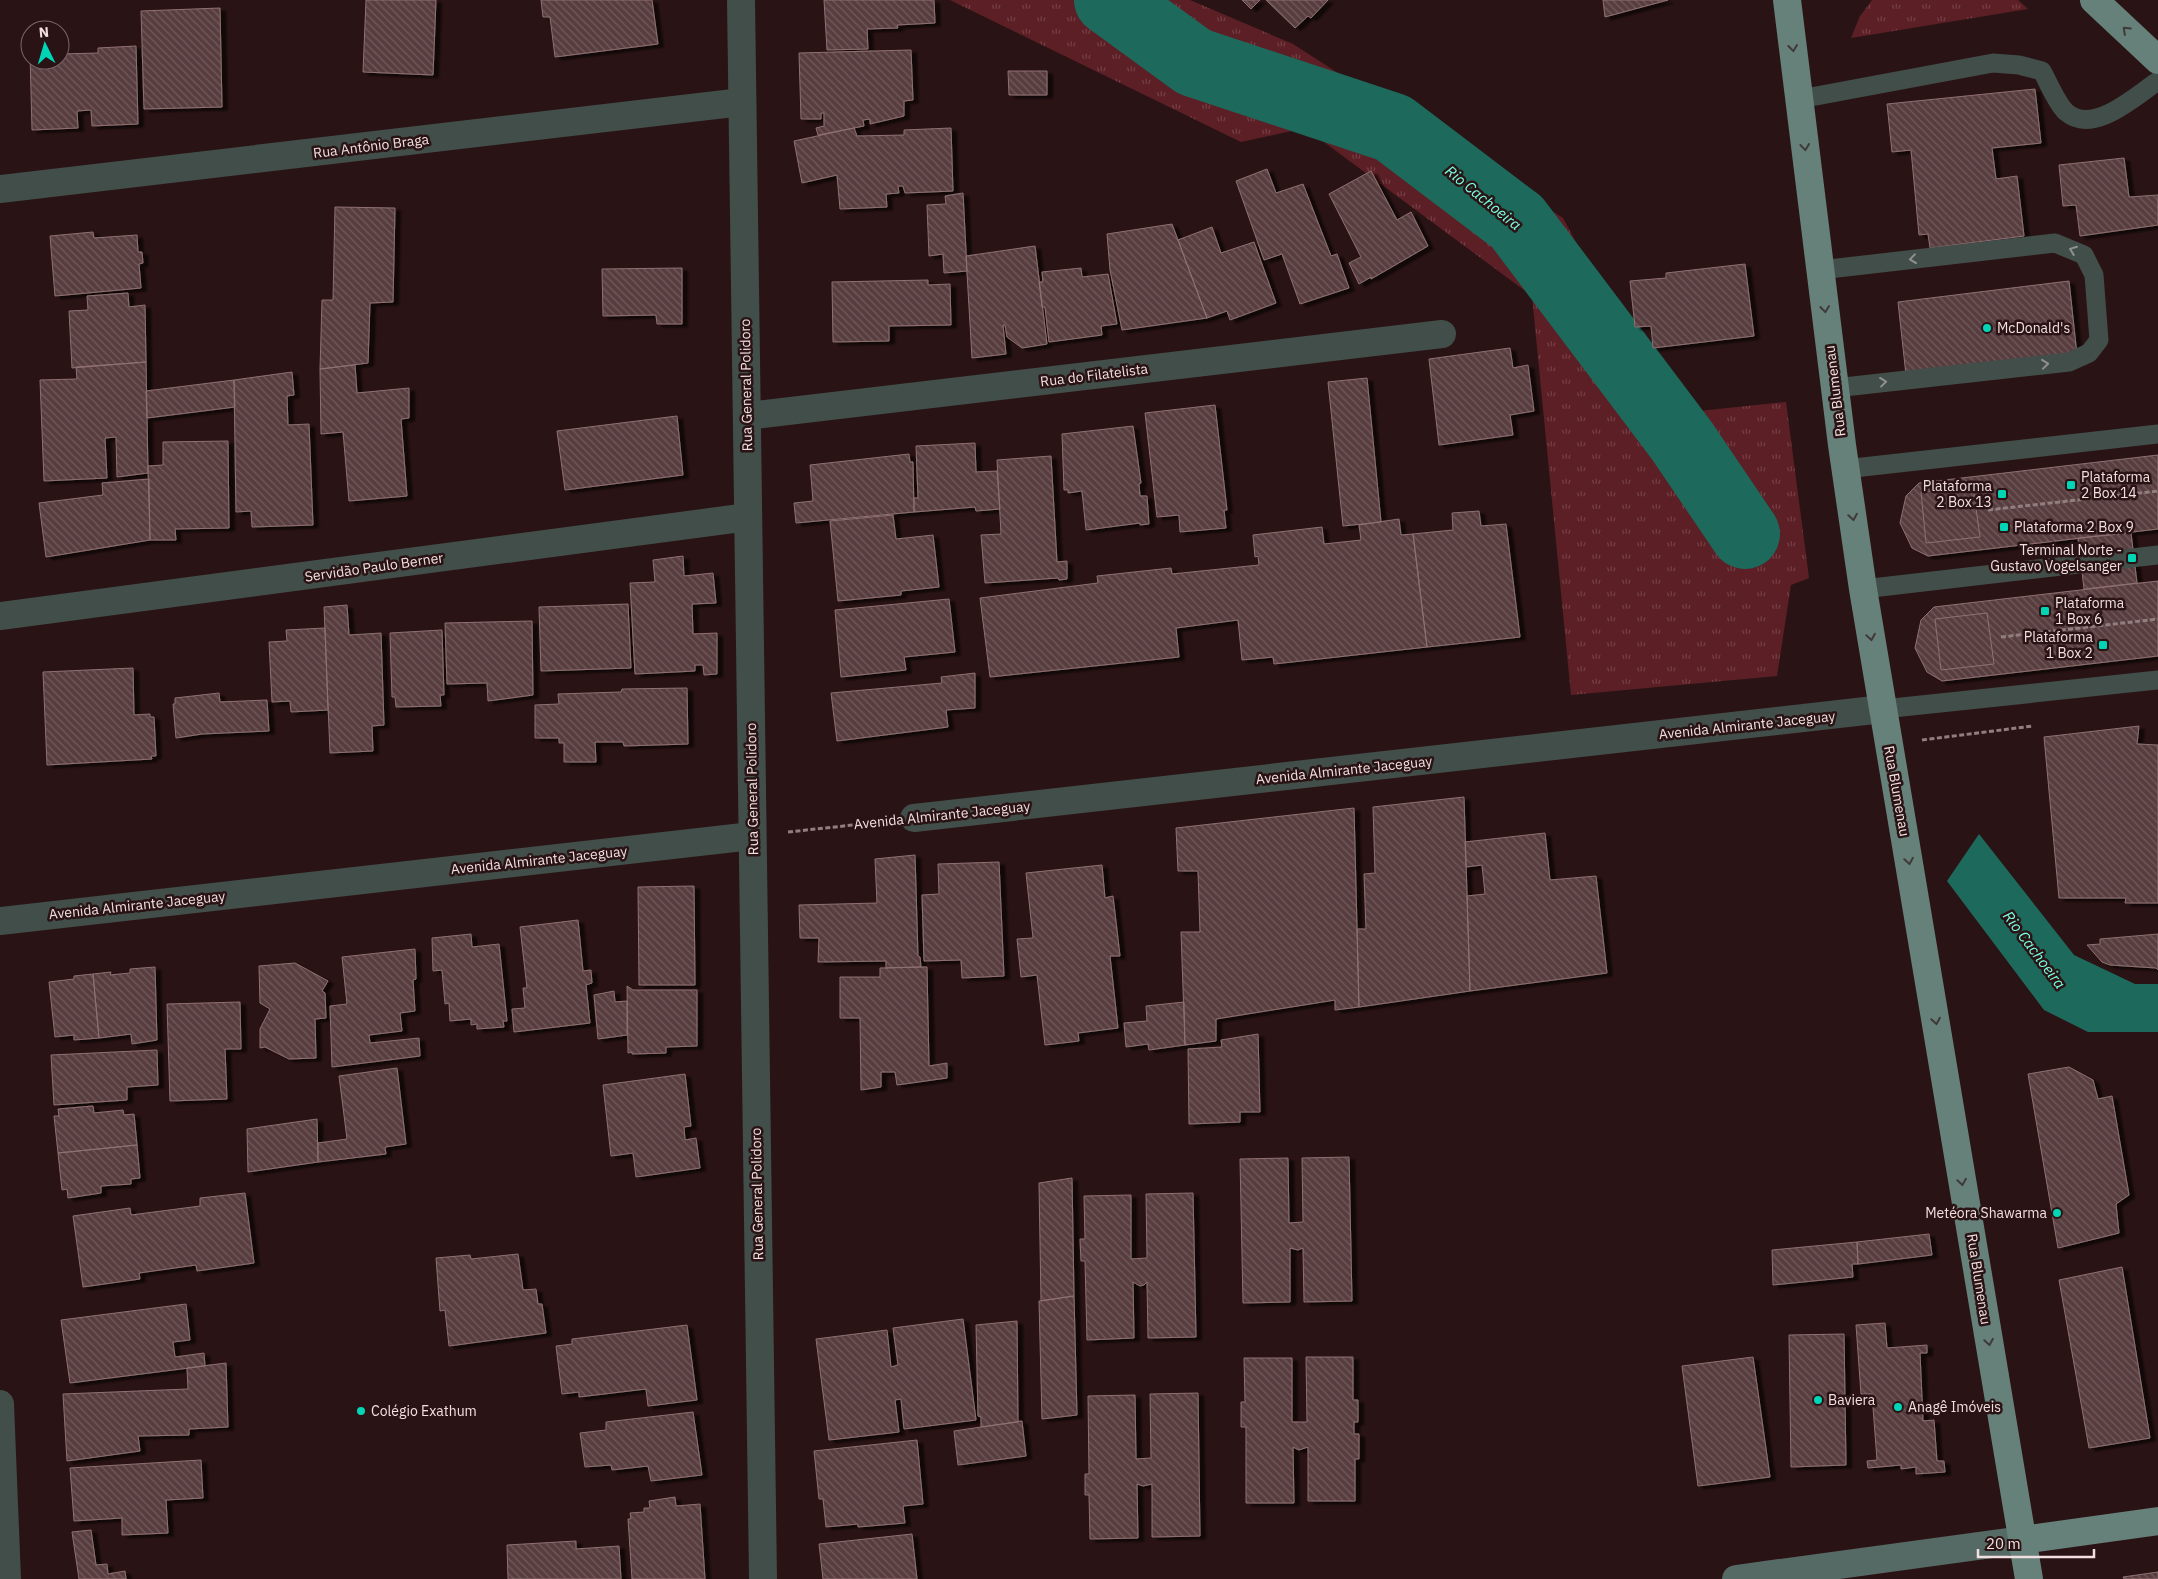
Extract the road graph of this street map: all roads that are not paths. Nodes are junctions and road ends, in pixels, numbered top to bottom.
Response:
1 (741, 0) edge
2 (1787, 0) edge
3 (2094, 0) edge
4 (2158, 60) edge
5 (2158, 81) edge
6 (1800, 99) junction
7 (742, 102) junction
8 (0, 189) edge
9 (1820, 270) junction
10 (1442, 334) dead end
11 (1835, 388) junction
12 (747, 416) junction
13 (2158, 434) edge
14 (1845, 469) junction
15 (748, 517) junction
16 (2158, 556) edge
17 (1864, 589) junction
18 (0, 616) edge
19 (2158, 680) edge
20 (1883, 709) junction
21 (914, 818) road end
22 (752, 836) junction
23 (0, 920) edge
24 (0, 1404) edge
25 (2158, 1521) edge
26 (2022, 1540) junction
27 (7, 1579) edge
28 (763, 1579) edge
29 (1736, 1579) edge
30 (2029, 1579) edge

1 - 7 street, Rua General Polidoro
2 -> 6 main road, Rua Blumenau
4 -> 3 main road
5 - 6 lane
6 -> 9 main road, Rua Blumenau
7 - 8 street, Rua Antônio Braga
7 - 12 street, Rua General Polidoro
9 -> 11 main road, Rua Blumenau
11 -> 9 lane
10 - 12 street, Rua do Filatelista
11 - 14 main road, Rua Blumenau
12 - 15 street, Rua General Polidoro
13 - 14 lane
14 -> 17 main road, Rua Blumenau
15 - 18 street, Servidão Paulo Berner
15 - 22 street, Rua General Polidoro
16 - 17 lane
17 -> 20 main road, Rua Blumenau
19 - 20 lane
20 - 21 street, Avenida Almirante Jaceguay
20 -> 26 main road, Rua Blumenau
22 - 23 street, Avenida Almirante Jaceguay
22 - 28 street, Rua General Polidoro
24 - 27 street
25 - 26 main road
26 - 29 main road
26 - 30 main road, Rua Blumenau

